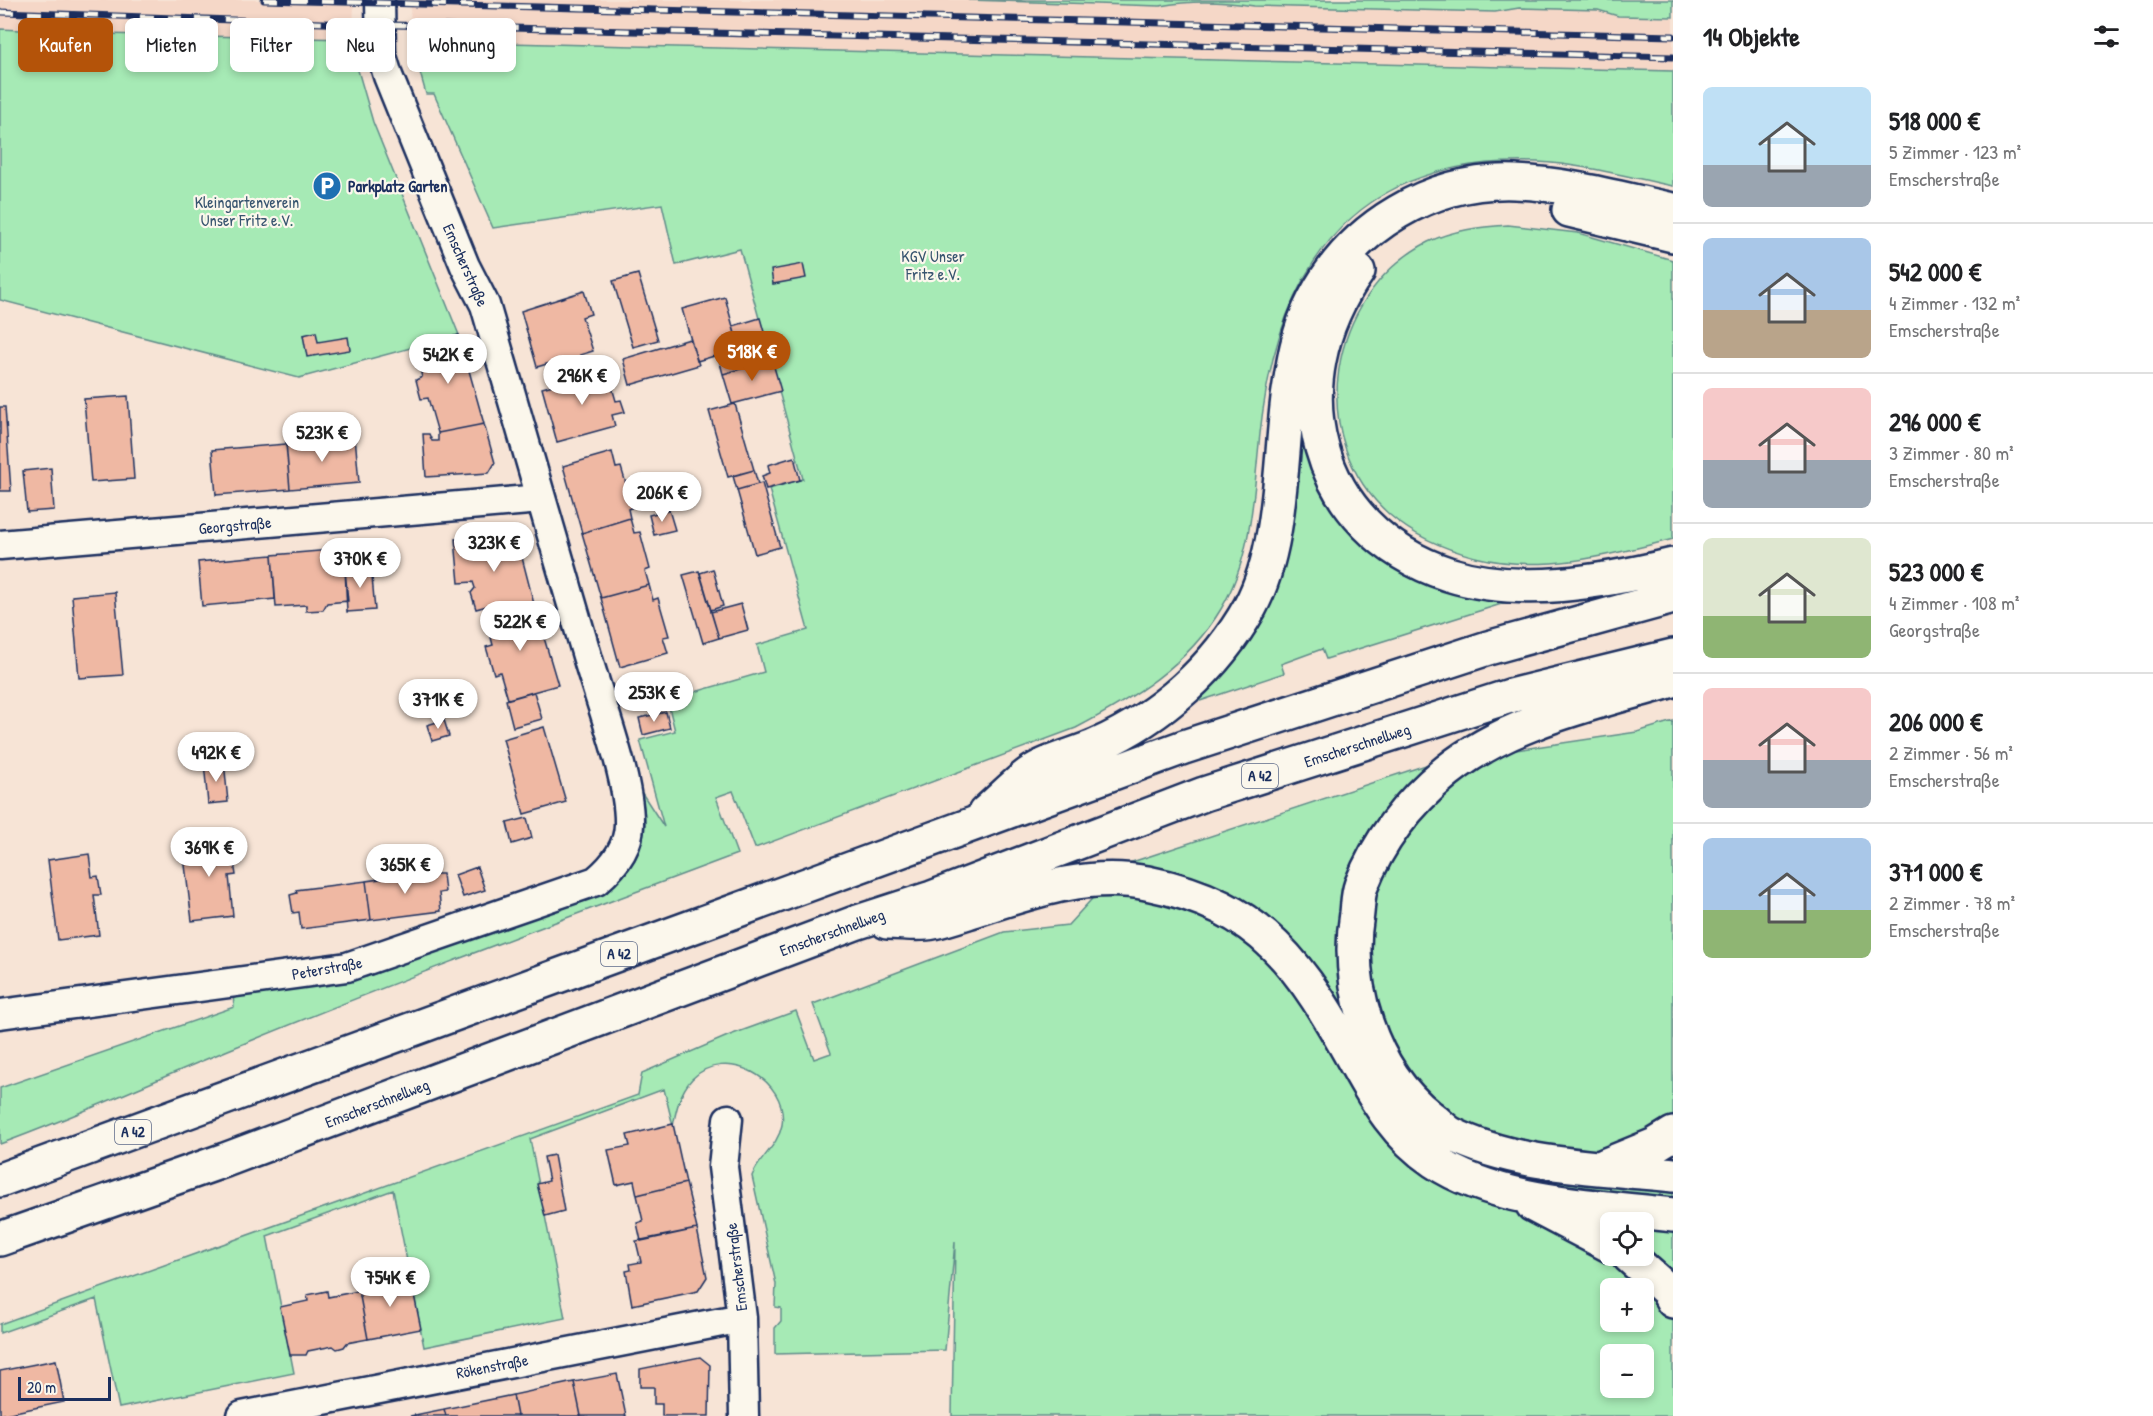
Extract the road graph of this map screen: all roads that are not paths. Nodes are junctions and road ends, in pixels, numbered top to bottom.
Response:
1 (380, 0) edge
2 (1673, 210) edge
3 (1673, 235) edge
4 (541, 499) junction
5 (0, 545) edge
6 (1673, 564) edge
7 (1673, 597) edge
8 (1673, 656) edge
9 (1673, 680) edge
10 (973, 824) junction
11 (625, 845) joint
12 (855, 923) junction
13 (0, 1014) edge
14 (728, 1119) dead end
15 (1673, 1134) edge
16 (1601, 1167) junction
17 (1673, 1175) edge
18 (0, 1180) edge
19 (1513, 1194) junction
20 (1673, 1215) edge
21 (0, 1239) edge
22 (1600, 1240) edge
23 (1640, 1266) edge
24 (1673, 1301) edge
25 (742, 1318) junction
26 (242, 1416) edge
27 (744, 1416) edge

1 - 4 street, Emscherstraße
2 - 10 highway
3 - 6 highway
4 - 5 street, Georgstraße
4 - 11 street, Emscherstraße
7 - 10 highway, A 42
8 - 12 highway, Emscherschnellweg / A 42
9 - 16 highway
10 - 18 highway, A 42
11 - 13 street, Peterstraße
12 - 19 highway
12 - 21 highway, Emscherschnellweg / A 42
14 - 25 street, Emscherstraße
15 - 16 highway
16 - 17 highway
19 - 20 highway
19 - 22 highway
23 - 24 highway
25 - 26 street, Rökenstraße
25 - 27 street, Emscherstraße

